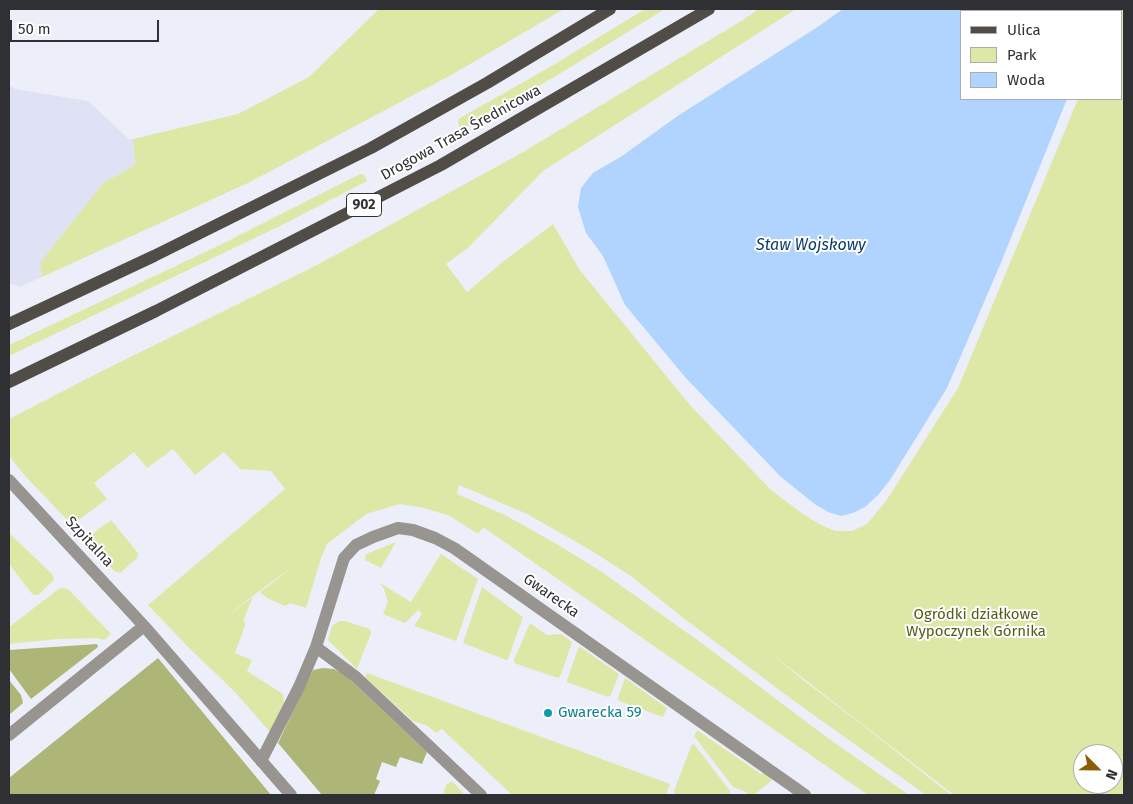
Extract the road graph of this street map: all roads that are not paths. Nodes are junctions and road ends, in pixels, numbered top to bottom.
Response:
1 (610, 9) edge
2 (709, 9) edge
3 (9, 324) edge
4 (9, 382) edge
5 (9, 480) edge
6 (144, 626) junction
7 (316, 647) junction
8 (9, 734) edge
9 (261, 762) junction
10 (291, 795) edge
11 (481, 795) edge
12 (805, 795) edge

1 - 3 main road, Drogowa Trasa Średnicowa
2 - 4 main road, Drogowa Trasa Średnicowa / 902
5 - 6 street, Szpitalna
6 - 8 street
6 - 9 street, Szpitalna
7 - 9 street, Gwarecka
7 - 11 street
7 - 12 street, Gwarecka
9 - 10 street

